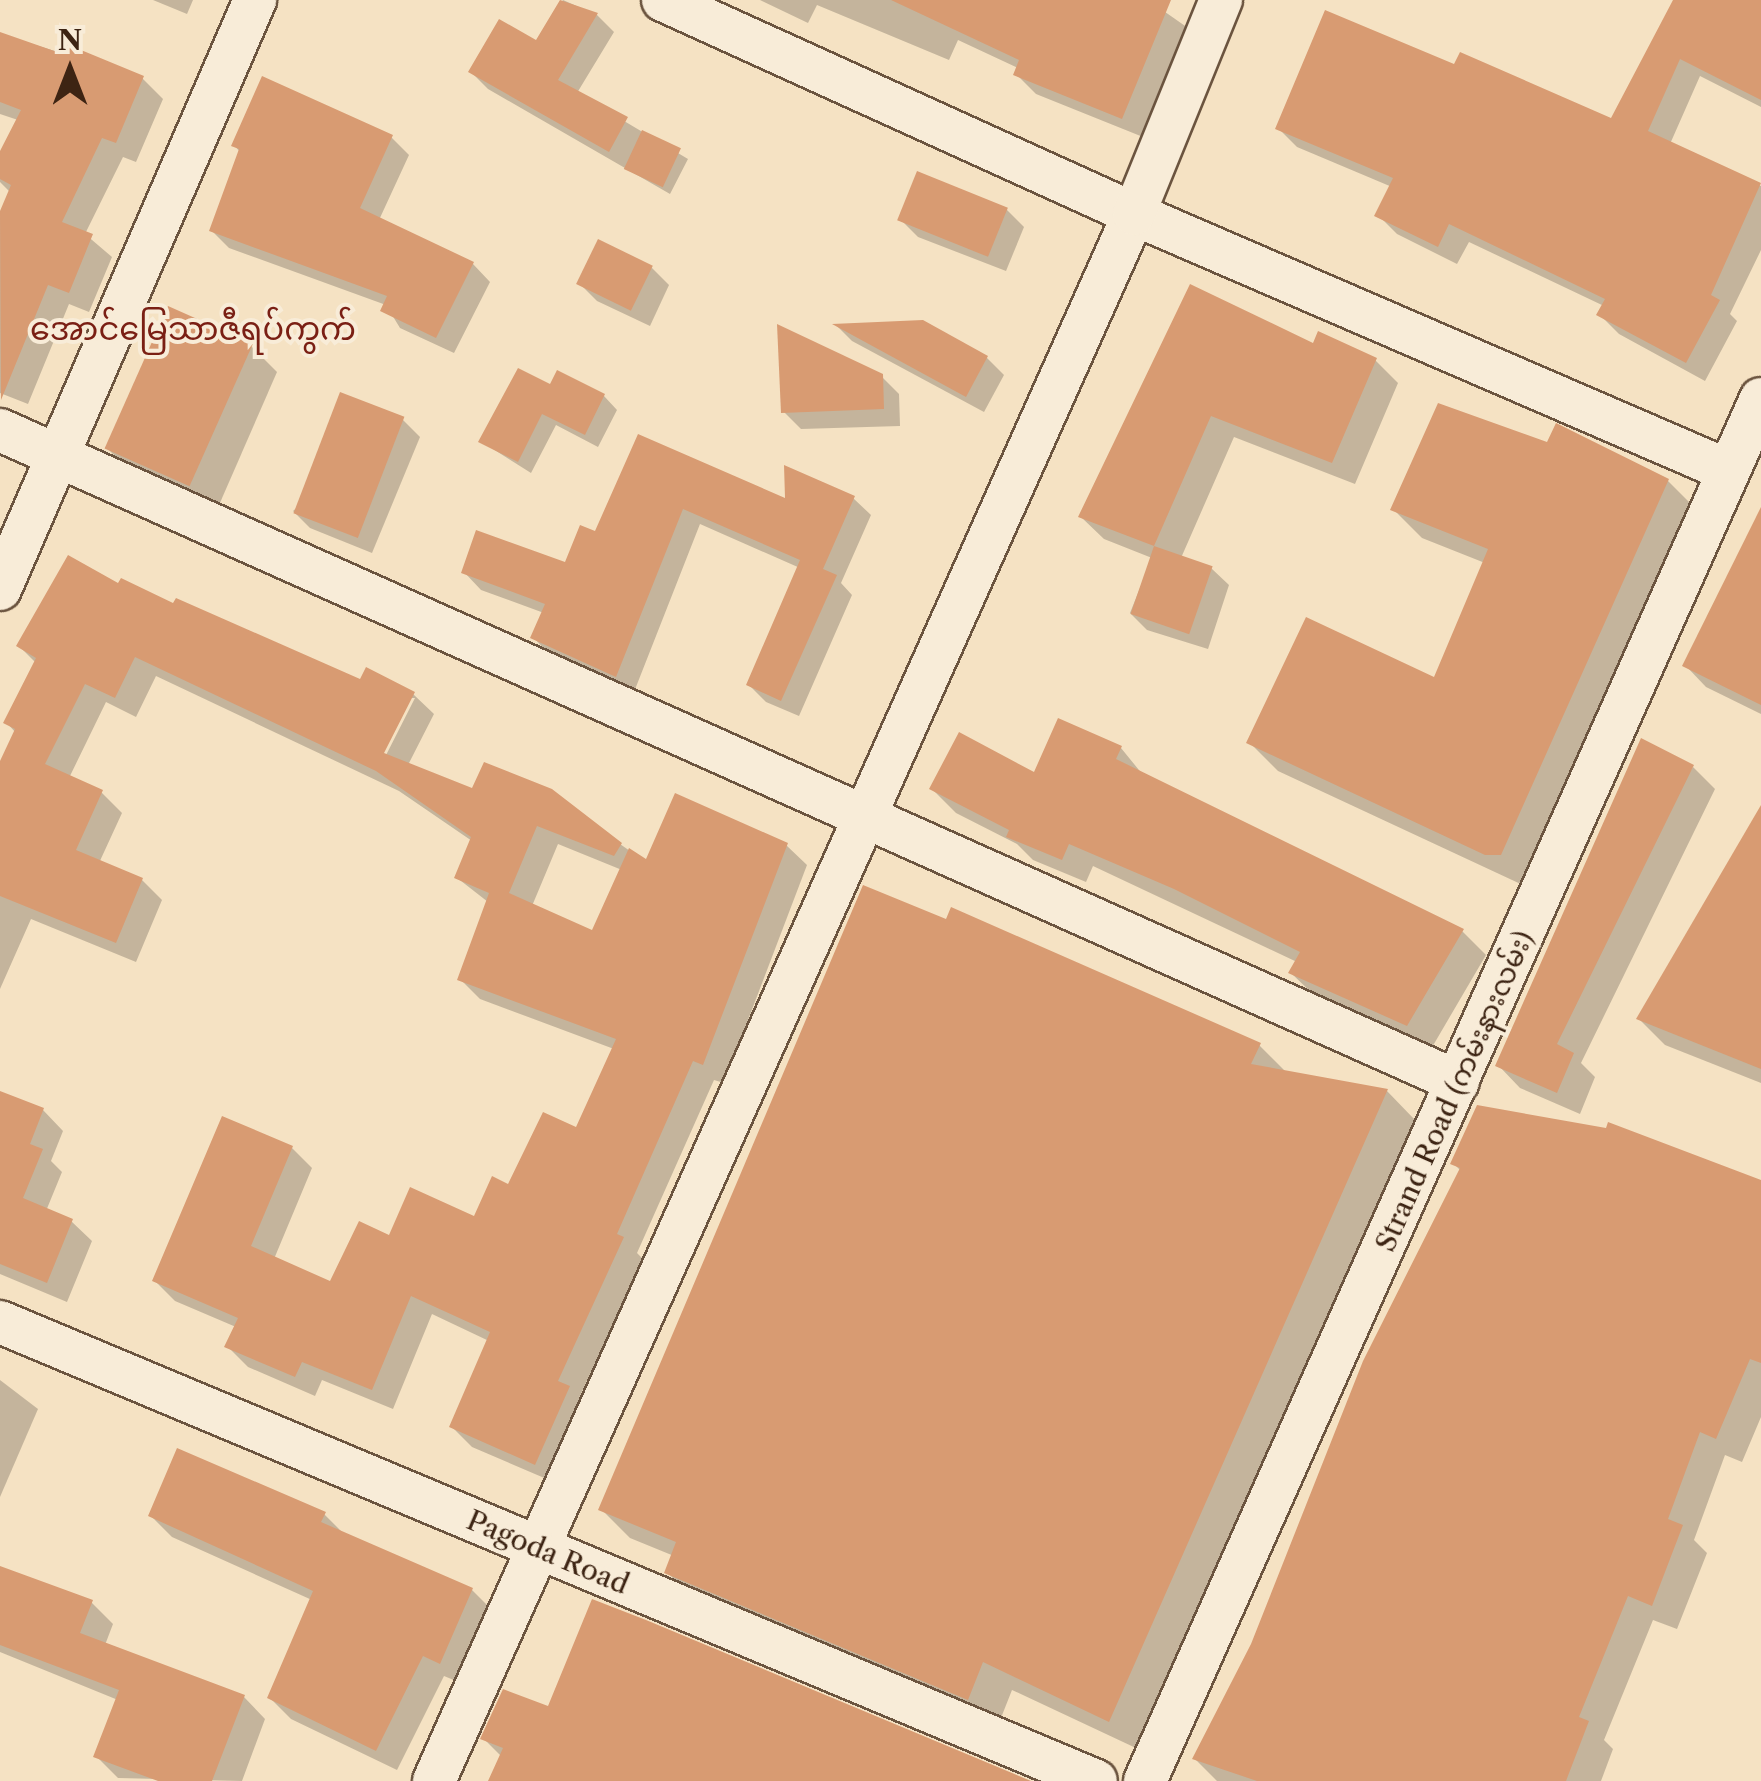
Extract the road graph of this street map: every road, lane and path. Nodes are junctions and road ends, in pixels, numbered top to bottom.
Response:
1 (255, 0) edge
2 (662, 0) edge
3 (1221, 0) edge
4 (1134, 214) junction
5 (1761, 400) edge
6 (0, 430) edge
7 (58, 456) junction
8 (1729, 470) junction
9 (0, 590) edge
10 (864, 816) junction
11 (1458, 1082) junction
12 (0, 1322) edge
13 (538, 1548) junction
14 (434, 1781) edge
15 (1096, 1781) edge
16 (1145, 1781) edge

1 - 7 street
2 - 4 street
3 - 4 street
4 - 8 street
4 - 10 street
5 - 8 street, Strand Road (ကမ်းနားလမ်း)
6 - 7 street
7 - 9 street
7 - 10 street
8 - 11 street, Strand Road (ကမ်းနားလမ်း)
10 - 11 street
10 - 13 street
11 - 16 street, Strand Road (ကမ်းနားလမ်း)
12 - 13 street, Pagoda Road
13 - 14 street
13 - 15 street, Pagoda Road

